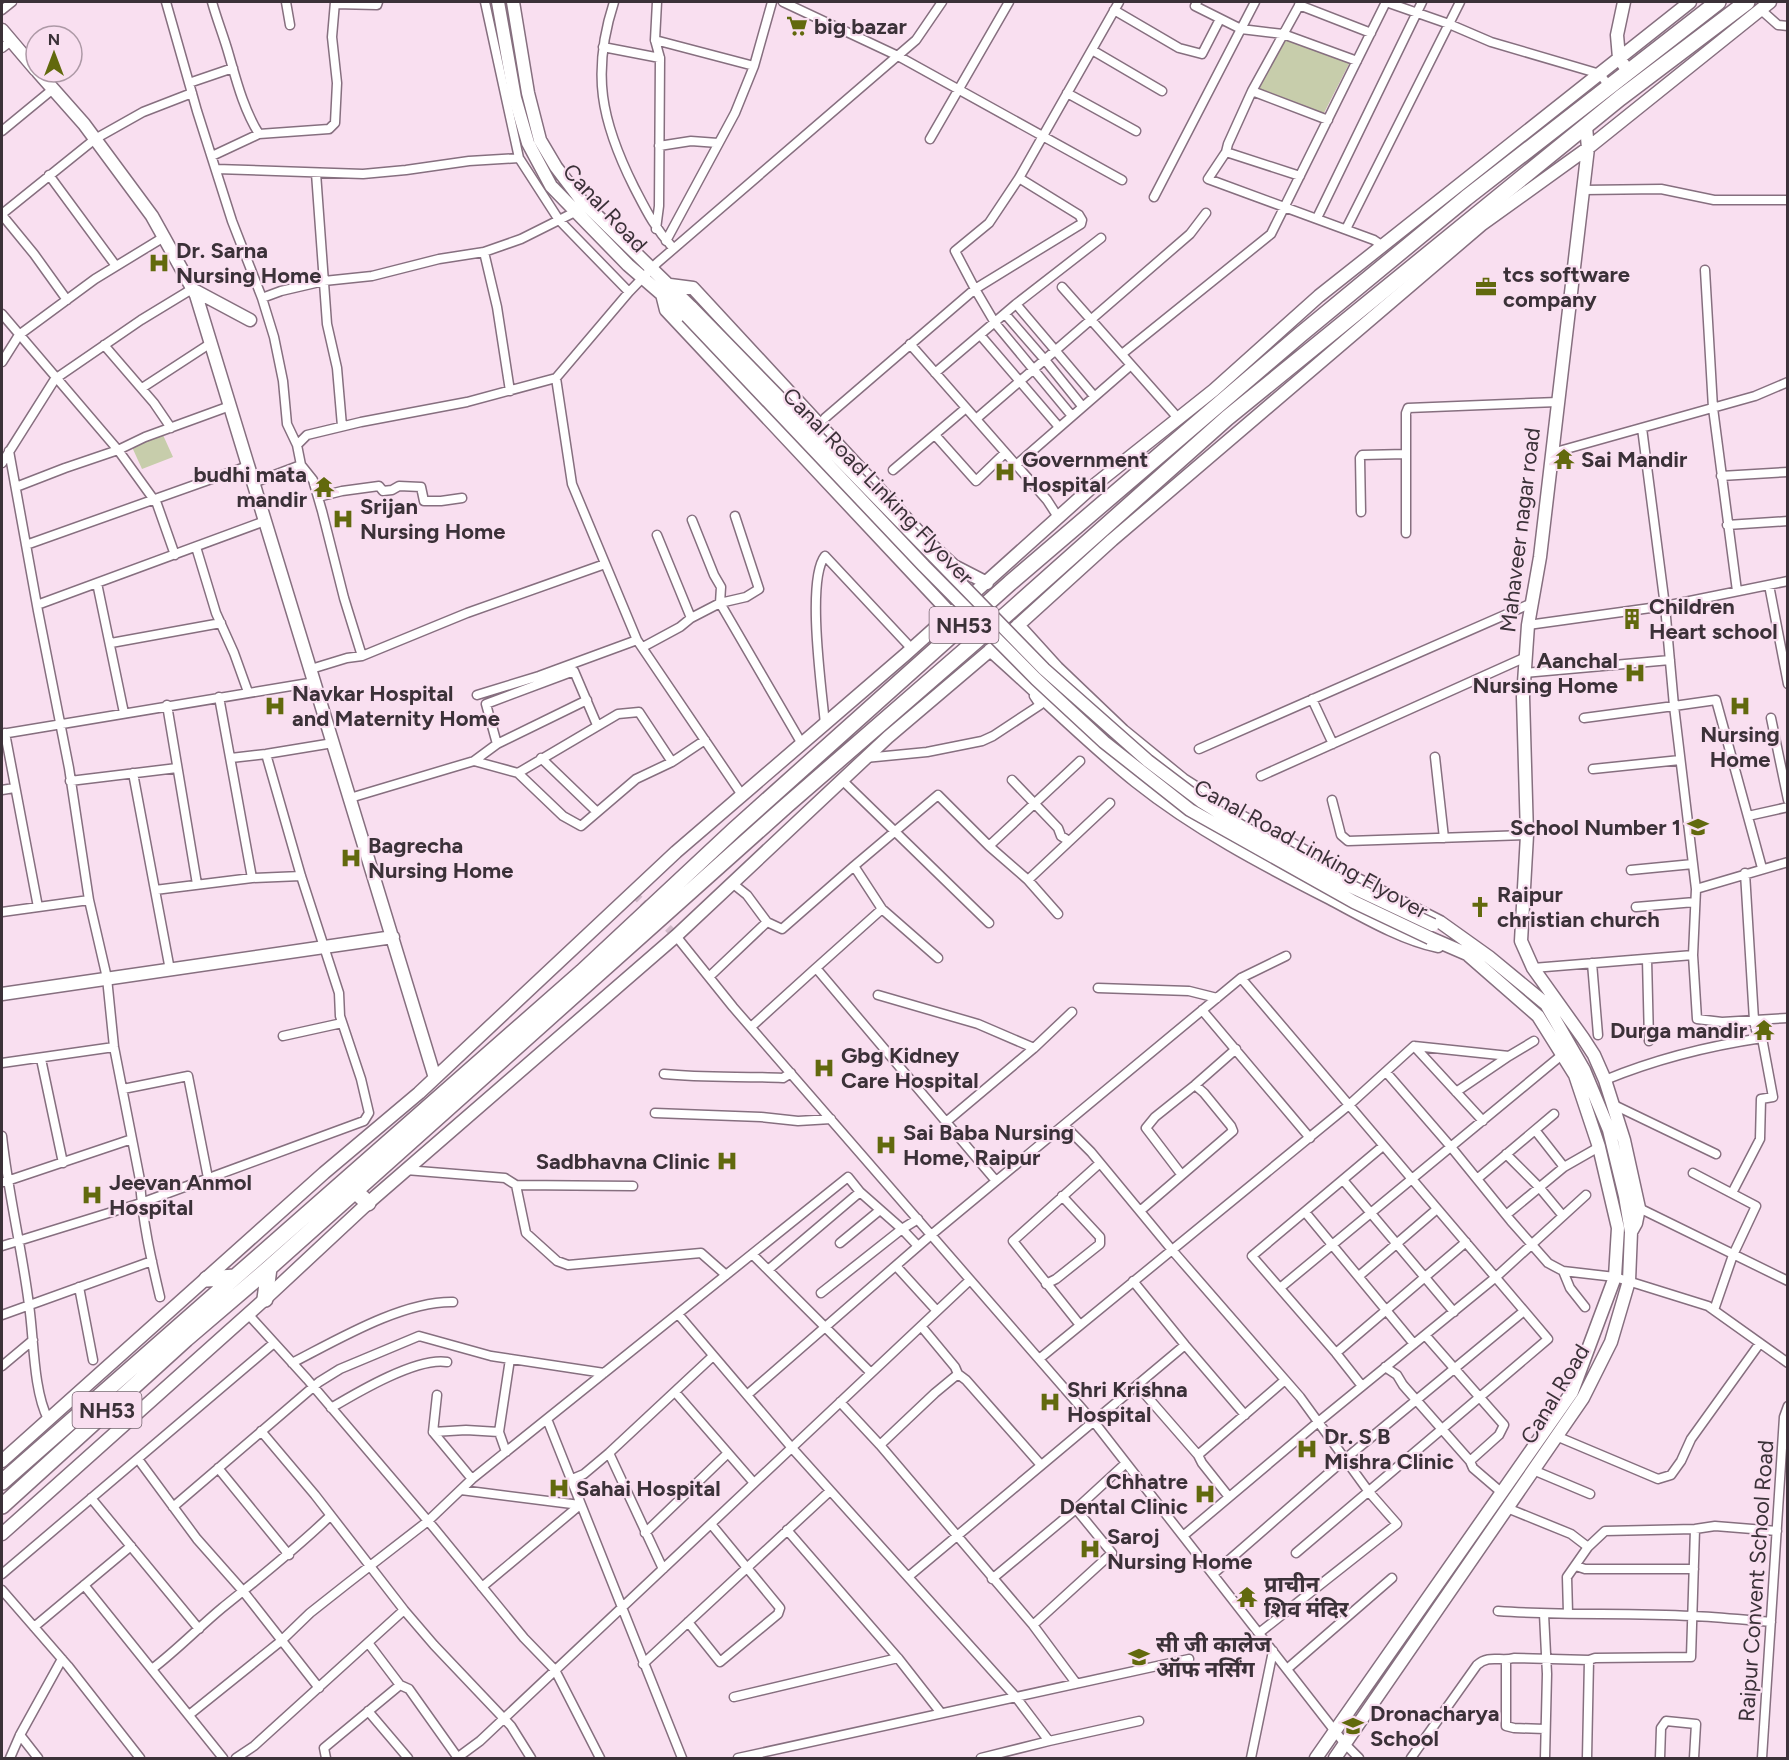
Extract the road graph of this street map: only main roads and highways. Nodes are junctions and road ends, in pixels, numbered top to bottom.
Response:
1 (498, 2) edge
2 (513, 2) edge
3 (1624, 2) edge
4 (1690, 2) edge
5 (1718, 2) edge
6 (1759, 4) edge
7 (2, 30) edge
8 (6, 44) edge
9 (24, 60) edge
10 (1623, 64) junction
11 (49, 84) edge
12 (1615, 93) junction
13 (1586, 127) junction
14 (1588, 148) junction
15 (192, 289) junction
16 (666, 290) junction
17 (689, 312) junction
18 (250, 320) dead end
19 (987, 583) junction
20 (951, 614) junction
21 (1018, 625) junction
22 (990, 651) junction
23 (393, 937) junction
24 (1462, 946) junction
25 (2, 994) edge
26 (435, 1078) junction
27 (355, 1191) junction
28 (368, 1203) junction
29 (1631, 1232) junction
30 (269, 1268) junction
31 (235, 1277) junction
32 (207, 1279) junction
33 (265, 1299) junction
34 (208, 1310) junction
35 (2, 1461) edge
36 (2, 1482) edge
37 (2, 1506) edge
38 (2, 1534) edge
39 (1316, 1758) edge
40 (1335, 1758) edge

1 - 16 main road, Canal Road
2 - 16 main road, Canal Road
3 - 10 main road
4 - 10 main road
5 - 10 highway, NH53
6 - 12 highway, NH53
6 - 14 main road
7 - 8 main road
8 - 9 main road
10 - 12 highway, NH53
10 - 19 main road
11 - 15 main road
12 - 13 highway, NH53
12 - 31 highway, NH53
13 - 14 main road, Mahaveer nagar road
13 - 27 highway, NH53
14 - 21 main road
14 - 29 main road, Mahaveer nagar road
15 - 18 main road
15 - 23 main road
16 - 17 main road, Canal Road Linking Flyover
16 - 19 main road
16 - 20 main road
17 - 24 main road, Canal Road Linking Flyover, bridge
17 - 24 main road, Canal Road Linking Flyover, bridge
19 - 20 main road
20 - 26 main road
21 - 22 main road
21 - 24 main road
22 - 24 main road
22 - 28 main road
23 - 25 main road
23 - 26 main road
24 - 29 main road, Canal Road
24 - 39 main road, Canal Road
26 - 32 main road
27 - 28 highway
27 - 30 highway, NH53
28 - 33 main road
29 - 40 main road, Canal Road
30 - 33 highway
30 - 34 highway, NH53
31 - 32 highway
31 - 34 highway, NH53
32 - 35 main road
33 - 38 main road
34 - 36 highway, NH53
34 - 37 highway, NH53

